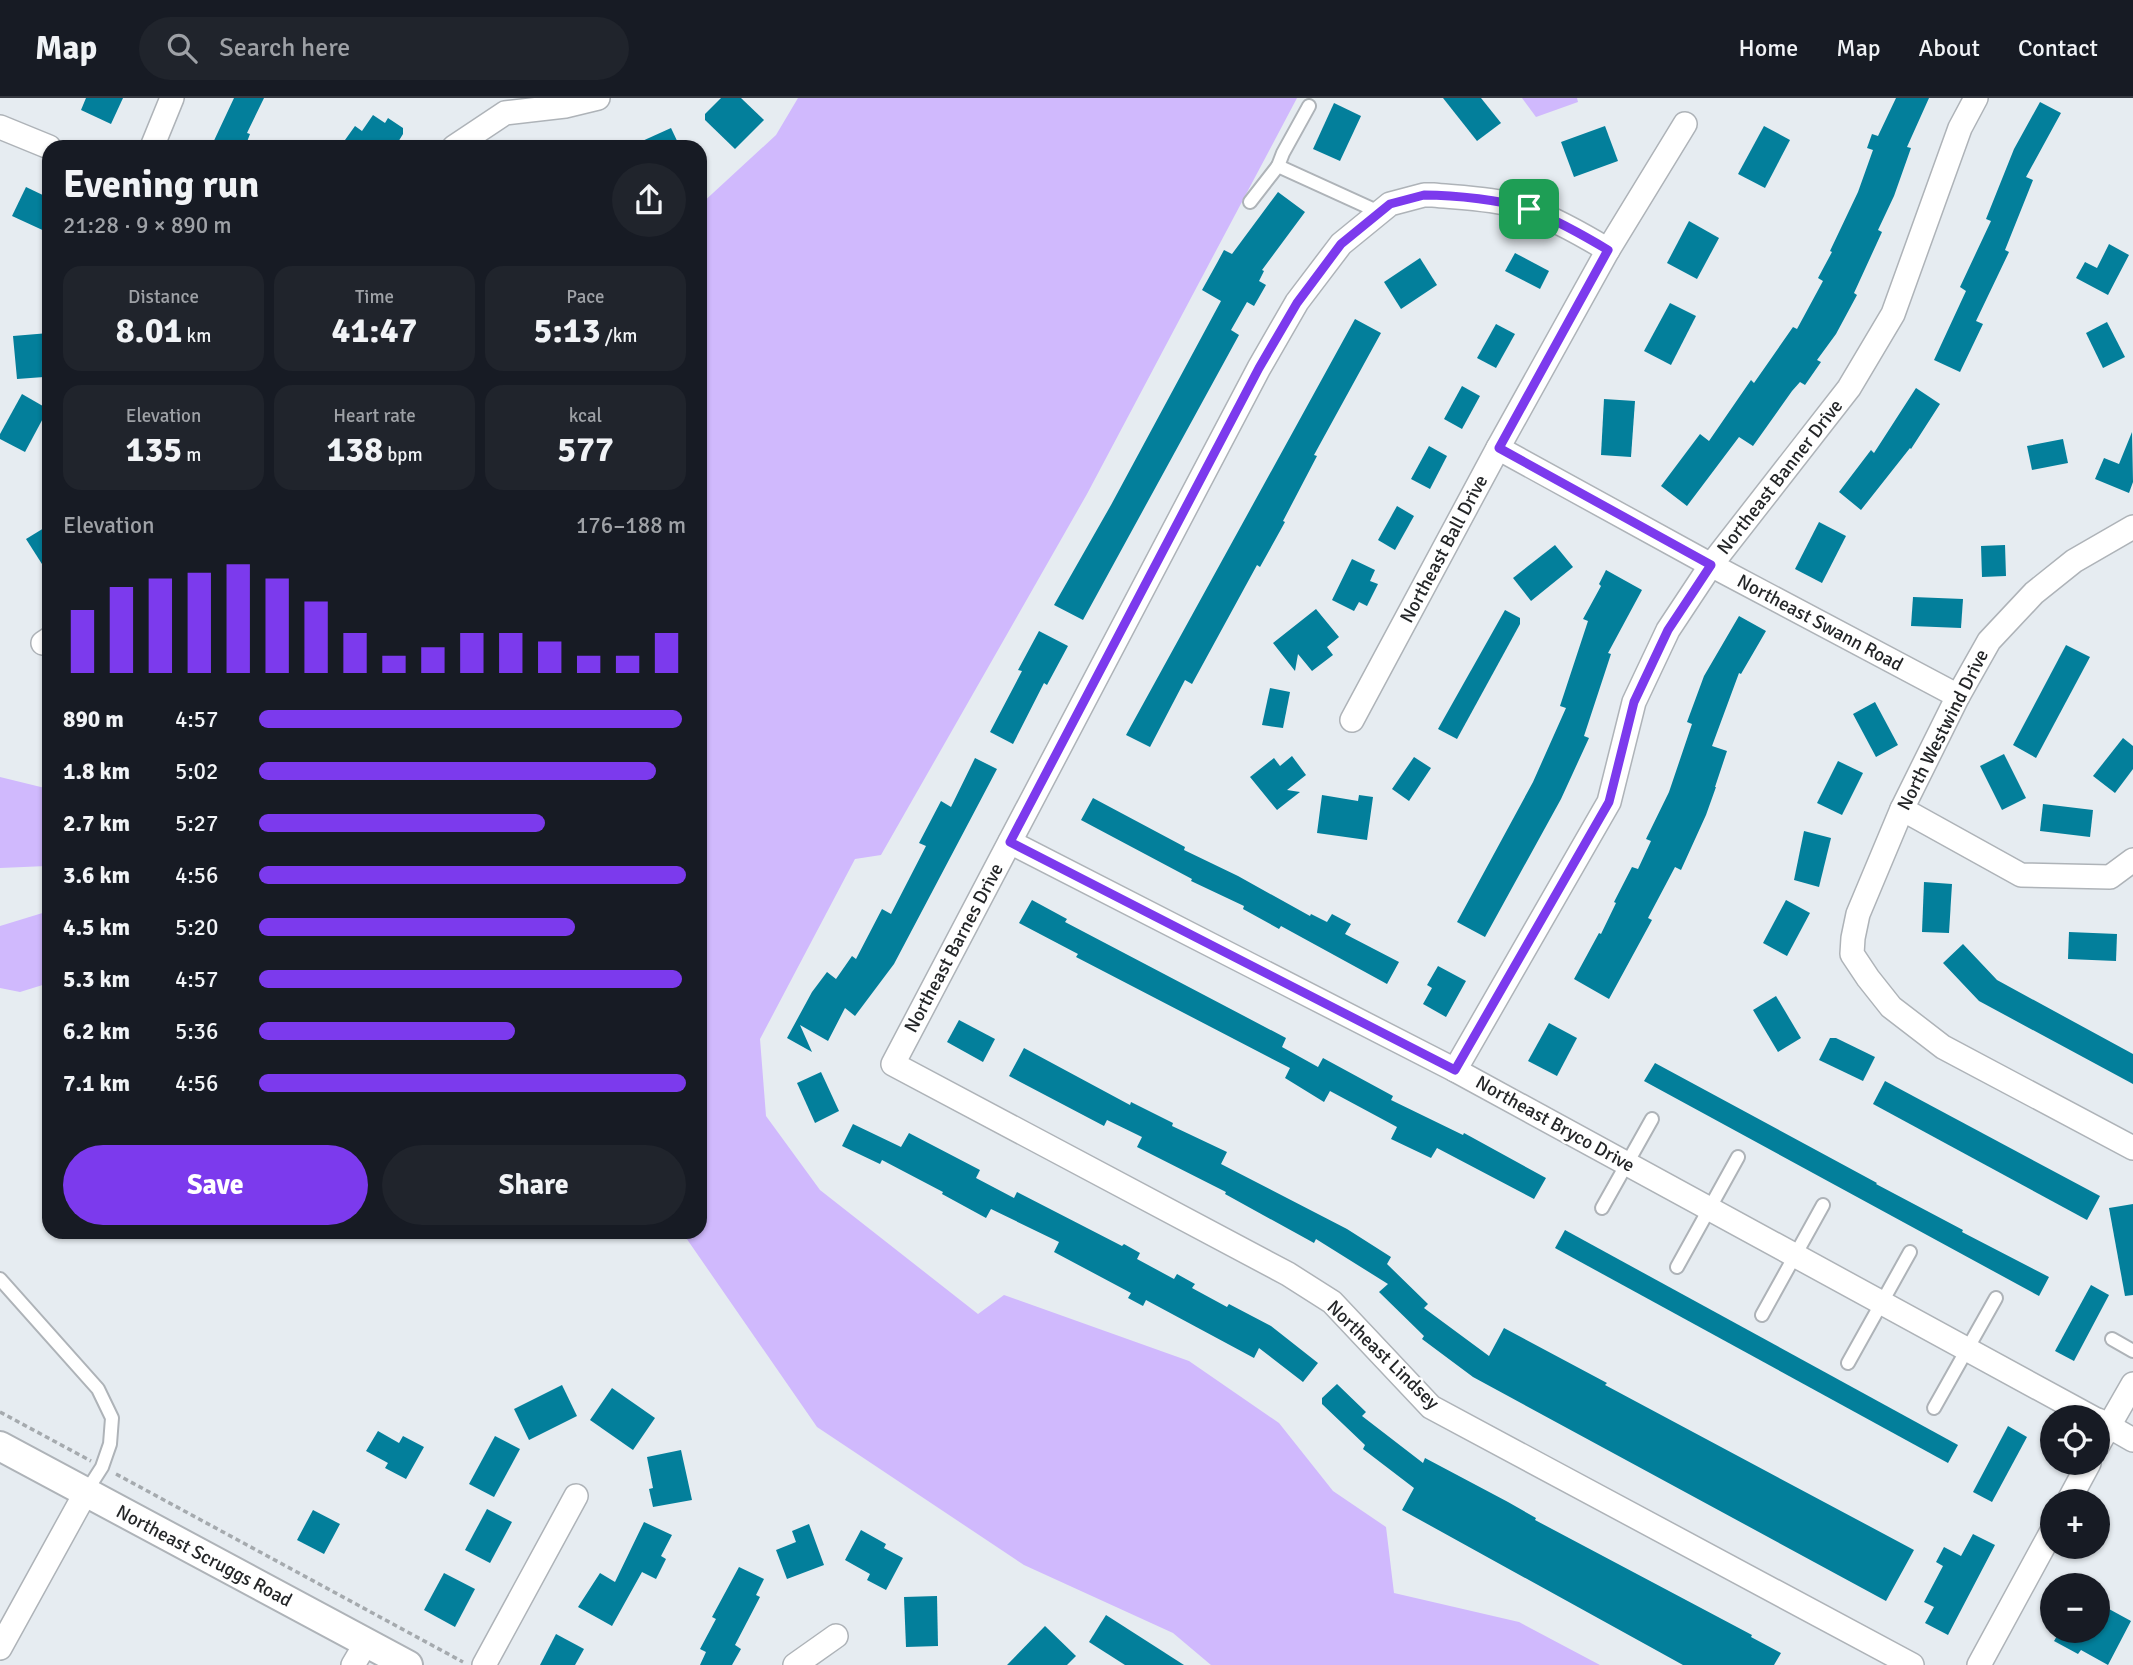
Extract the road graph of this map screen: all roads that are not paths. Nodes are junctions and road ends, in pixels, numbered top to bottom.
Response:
1 (172, 98) edge
2 (598, 98) edge
3 (1976, 98) edge
4 (1308, 106) dead end
5 (1685, 124) dead end
6 (0, 127) edge
7 (155, 140) edge
8 (464, 140) edge
9 (42, 144) edge
10 (1278, 166) junction
11 (1250, 202) dead end
12 (1380, 212) junction
13 (1608, 250) junction
14 (1499, 448) junction
15 (2133, 527) edge
16 (1711, 565) junction
17 (1958, 696) junction
18 (1352, 720) dead end
19 (1902, 809) junction
20 (1010, 842) junction
21 (2133, 860) edge
22 (893, 1064) joint
23 (1455, 1070) junction
24 (1652, 1119) dead end
25 (2133, 1148) edge
26 (1738, 1157) dead end
27 (1627, 1164) junction
28 (1823, 1205) dead end
29 (1602, 1208) dead end
30 (1709, 1209) junction
31 (1910, 1252) dead end
32 (1795, 1255) junction
33 (1676, 1267) dead end
34 (0, 1279) edge
35 (1996, 1298) dead end
36 (1882, 1303) junction
37 (1762, 1315) dead end
38 (2112, 1339) dead end
39 (1968, 1349) junction
40 (2133, 1351) edge
41 (1848, 1363) dead end
42 (2133, 1384) edge
43 (2063, 1405) edge
44 (1934, 1408) dead end
45 (2110, 1414) edge
46 (2110, 1431) edge
47 (2133, 1440) edge
48 (0, 1446) edge
49 (86, 1492) junction
50 (576, 1496) dead end
51 (2040, 1553) edge
52 (836, 1636) dead end
53 (0, 1648) edge
54 (359, 1654) edge
55 (408, 1665) edge
56 (484, 1665) edge
57 (795, 1665) edge
58 (1912, 1665) edge
59 (1979, 1665) edge

1 - 7 street
2 - 8 street
3 - 16 street, Northeast Banner Drive
4 - 10 lane
5 - 13 street, Northeast Ball Drive
6 - 9 street
10 - 11 lane
10 - 12 lane
12 - 13 street, Northeast Barnes Drive
12 - 20 street, Northeast Barnes Drive
13 - 14 street, Northeast Ball Drive
14 - 16 street, Northeast Swann Road
14 - 18 street, Northeast Ball Drive
15 - 17 street, North Westwind Drive
16 - 17 street, Northeast Swann Road
16 - 23 street, Northeast Banner Drive
17 - 19 street, North Westwind Drive
19 - 21 street
19 - 25 street, North Westwind Drive
20 - 22 street, Northeast Barnes Drive
20 - 23 street, Northeast Bryco Drive
22 - 58 street, Northeast Lindsey
23 - 27 street, Northeast Bryco Drive
24 - 27 lane
26 - 30 lane
27 - 29 lane
27 - 30 street, Northeast Bryco Drive
28 - 32 lane
30 - 32 street, Northeast Bryco Drive
30 - 33 lane
31 - 36 lane
32 - 36 street, Northeast Bryco Drive
32 - 37 lane
34 - 49 lane
35 - 39 lane
36 - 39 street, Northeast Bryco Drive
36 - 41 lane
38 - 40 lane
39 - 43 street, Northeast Bryco Drive
39 - 44 lane
42 - 45 street
46 - 47 street, Northeast Bryco Drive
48 - 49 street, Northeast Scruggs Road
49 - 53 street
49 - 54 street, Northeast Scruggs Road
50 - 56 street
51 - 59 street
52 - 57 street
54 - 55 street, Northeast Scruggs Road

